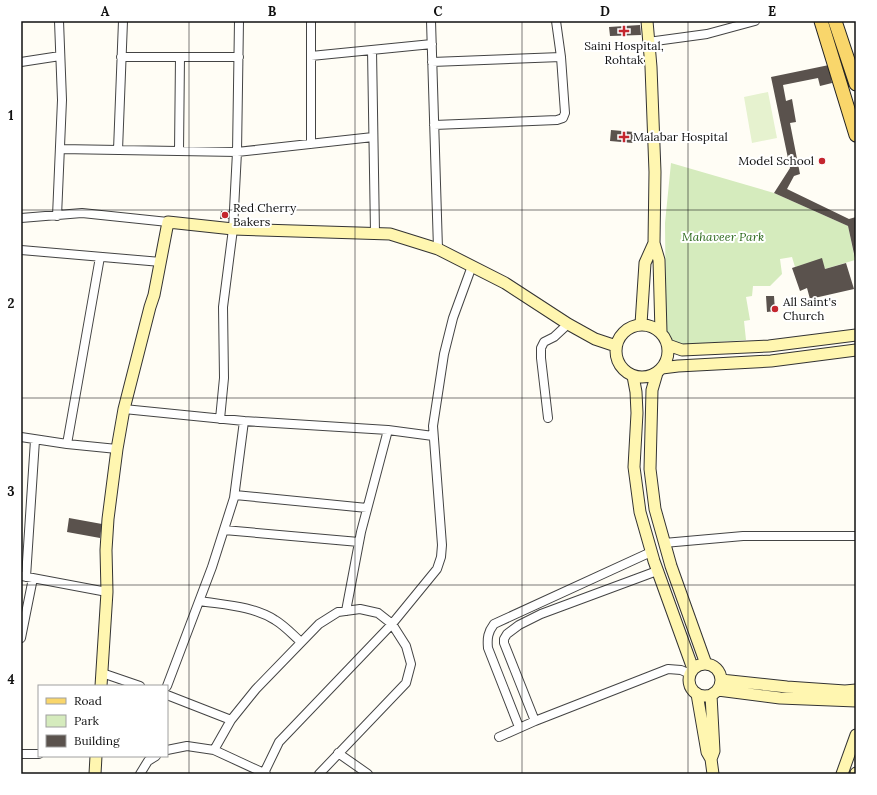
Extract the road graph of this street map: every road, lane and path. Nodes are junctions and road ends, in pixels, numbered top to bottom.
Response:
1 (58, 21) edge
2 (123, 21) edge
3 (239, 21) edge
4 (311, 21) edge
5 (431, 21) edge
6 (556, 21) edge
7 (647, 21) edge
8 (755, 21) edge
9 (821, 21) edge
10 (829, 21) edge
11 (835, 21) edge
12 (648, 42) junction
13 (432, 44) junction
14 (372, 50) junction
15 (60, 56) junction
16 (311, 56) junction
17 (121, 57) junction
18 (180, 57) junction
19 (239, 57) junction
20 (560, 57) junction
21 (21, 62) edge
22 (432, 62) junction
23 (856, 84) edge
24 (856, 109) edge
25 (434, 125) junction
26 (856, 135) edge
27 (373, 137) junction
28 (312, 144) junction
29 (60, 149) junction
30 (118, 150) junction
31 (179, 151) junction
32 (238, 152) junction
33 (57, 216) junction
34 (21, 218) edge
35 (168, 222) junction
36 (233, 229) junction
37 (374, 233) junction
38 (654, 243) junction
39 (438, 249) junction
40 (21, 250) edge
41 (100, 257) junction
42 (161, 262) junction
43 (472, 266) junction
44 (568, 324) junction
45 (641, 324) junction
46 (661, 332) junction
47 (856, 335) edge
48 (668, 345) junction
49 (616, 346) junction
50 (856, 350) edge
51 (659, 370) junction
52 (633, 376) junction
53 (124, 409) junction
54 (220, 418) junction
55 (548, 418) dead end
56 (244, 421) junction
57 (388, 430) junction
58 (433, 436) junction
59 (21, 437) edge
60 (35, 440) junction
61 (67, 444) junction
62 (117, 448) junction
63 (234, 495) junction
64 (367, 508) junction
65 (224, 530) junction
66 (856, 536) edge
67 (359, 542) junction
68 (664, 543) junction
69 (651, 552) junction
70 (657, 571) junction
71 (27, 577) edge
72 (108, 592) junction
73 (200, 601) junction
74 (346, 611) junction
75 (392, 624) junction
76 (21, 638) edge
77 (302, 642) junction
78 (706, 664) junction
79 (692, 672) junction
80 (102, 673) junction
81 (101, 685) edge
82 (137, 685) edge
83 (167, 685) edge
84 (717, 688) junction
85 (856, 690) edge
86 (697, 694) junction
87 (168, 695) edge
88 (856, 701) edge
89 (231, 720) junction
90 (535, 721) junction
91 (519, 727) junction
92 (856, 735) edge
93 (499, 737) dead end
94 (168, 750) edge
95 (214, 750) junction
96 (338, 753) junction
97 (21, 754) edge
98 (38, 754) edge
99 (96, 757) edge
100 (154, 757) edge
101 (711, 759) junction
102 (95, 774) edge
103 (141, 774) edge
104 (265, 774) edge
105 (318, 774) edge
106 (368, 774) edge
107 (713, 774) edge
108 (842, 774) edge

1 - 15 street
2 - 17 street
3 - 19 street
4 - 16 street
5 - 13 street
6 - 20 street
7 - 12 street
8 - 12 street
9 - 26 main road
10 - 24 main road
11 - 23 main road
12 - 38 street
13 - 14 street
13 - 22 street
14 - 16 street
14 - 27 street
15 - 21 street
15 - 29 street
16 - 28 street
17 - 18 street
17 - 30 street
18 - 19 street
18 - 31 street
19 - 32 street
20 - 22 street
20 - 25 street
22 - 25 street
25 - 39 street
27 - 28 street
27 - 37 street
28 - 32 street
29 - 30 street
29 - 33 street
30 - 31 street
31 - 32 street
32 - 36 street
33 - 34 street
33 - 35 street
35 - 36 street
35 - 42 street
36 - 37 street
36 - 54 street
37 - 39 street
38 - 45 street
38 - 46 street
39 - 43 street
40 - 41 street
41 - 42 street
41 - 61 street
42 - 53 street
43 - 44 street
43 - 58 street
44 - 49 street
44 - 55 street
45 - 46 street
45 - 49 street
46 - 48 street
47 - 48 street
48 - 51 street
49 - 52 street
50 - 51 street
51 - 52 street
51 - 68 street
52 - 69 street
53 - 54 street
53 - 62 street
54 - 56 street
56 - 57 street
56 - 63 street
57 - 58 street
57 - 64 street
58 - 75 street
59 - 60 street
60 - 61 street
60 - 71 street
61 - 62 street
62 - 72 street
63 - 64 street
63 - 65 street
64 - 67 street
65 - 67 street
65 - 73 street
66 - 68 street
67 - 74 street
68 - 78 street
69 - 70 street
69 - 91 street
70 - 79 street
70 - 90 street
71 - 72 street
71 - 76 street
72 - 80 street
73 - 77 street
73 - 83 street
74 - 75 street
74 - 77 street
75 - 96 street
75 - 104 street
77 - 89 street
78 - 79 street
78 - 84 street
79 - 86 street
79 - 90 street
80 - 81 street
80 - 82 street
84 - 85 street
84 - 86 street
84 - 88 street
84 - 101 street
86 - 101 street
87 - 89 street
89 - 95 street
90 - 91 street
91 - 93 street
92 - 108 street
94 - 95 street
95 - 104 street
96 - 105 street
96 - 106 street
97 - 98 street
99 - 102 street
100 - 103 street
101 - 107 street

